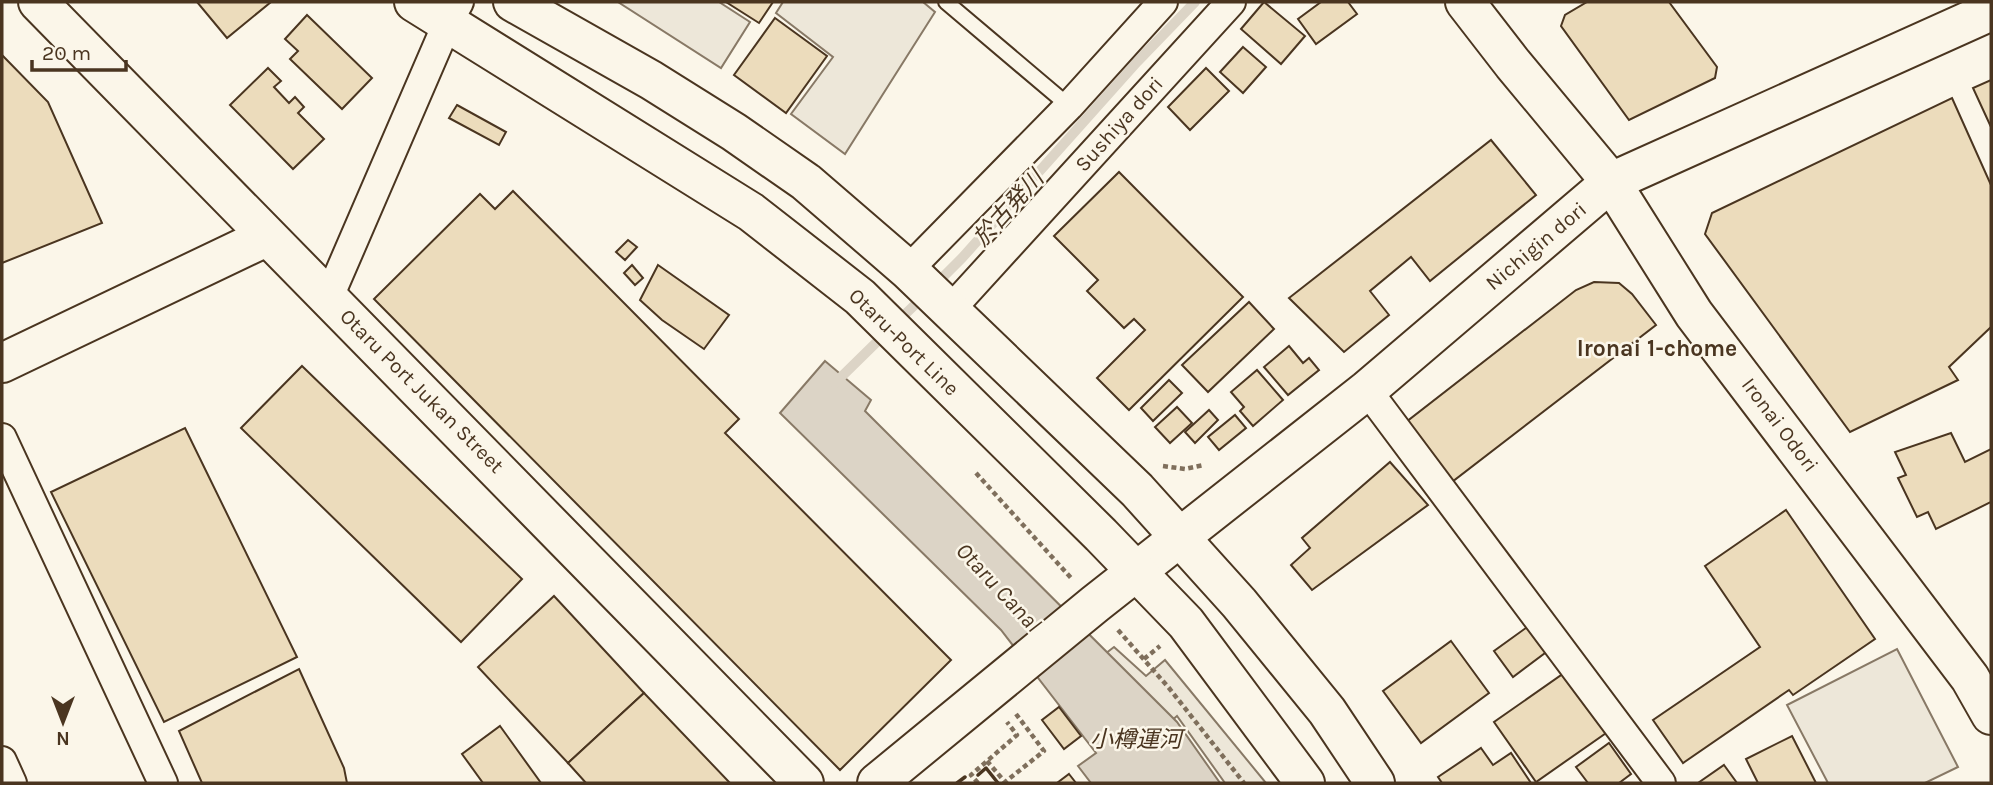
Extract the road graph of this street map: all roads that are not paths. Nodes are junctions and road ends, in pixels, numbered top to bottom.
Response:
1 (38, 2) edge
2 (414, 2) edge
3 (513, 2) edge
4 (946, 2) edge
5 (1163, 2) edge
6 (1231, 2) edge
7 (1465, 2) edge
8 (1991, 11) edge
9 (453, 13) edge
10 (1069, 106) junction
11 (1611, 182) junction
12 (266, 237) junction
13 (908, 270) junction
14 (329, 297) junction
15 (951, 309) junction
16 (2, 363) edge
17 (1367, 390) junction
18 (2, 438) edge
19 (1179, 537) junction
20 (1136, 572) junction
21 (1991, 715) edge
22 (2, 761) edge
23 (12, 783) edge
24 (163, 783) edge
25 (804, 783) edge
26 (877, 783) edge
27 (1305, 783) edge
28 (1375, 783) edge
29 (1661, 783) edge

1 - 12 street, Otaru Port Jukan Street
2 - 9 street, Otaru-Port Line
3 - 13 street
4 - 10 lane
5 - 10 street
6 - 15 street, Sushiya dori
7 - 11 street, Ironai Odori
8 - 11 street, Nichigin dori
9 - 14 street
9 - 20 street, Otaru-Port Line
10 - 13 street
11 - 17 street, Nichigin dori
11 - 21 street, Ironai Odori
12 - 14 street, Otaru Port Jukan Street
12 - 16 street
13 - 15 street
14 - 25 street, Otaru Port Jukan Street
15 - 19 street
17 - 19 street, Nichigin dori
17 - 29 street
18 - 24 street
19 - 20 street, Nichigin dori
19 - 28 street
20 - 26 street, Nichigin dori
20 - 27 street, Otaru-Port Line
22 - 23 street

